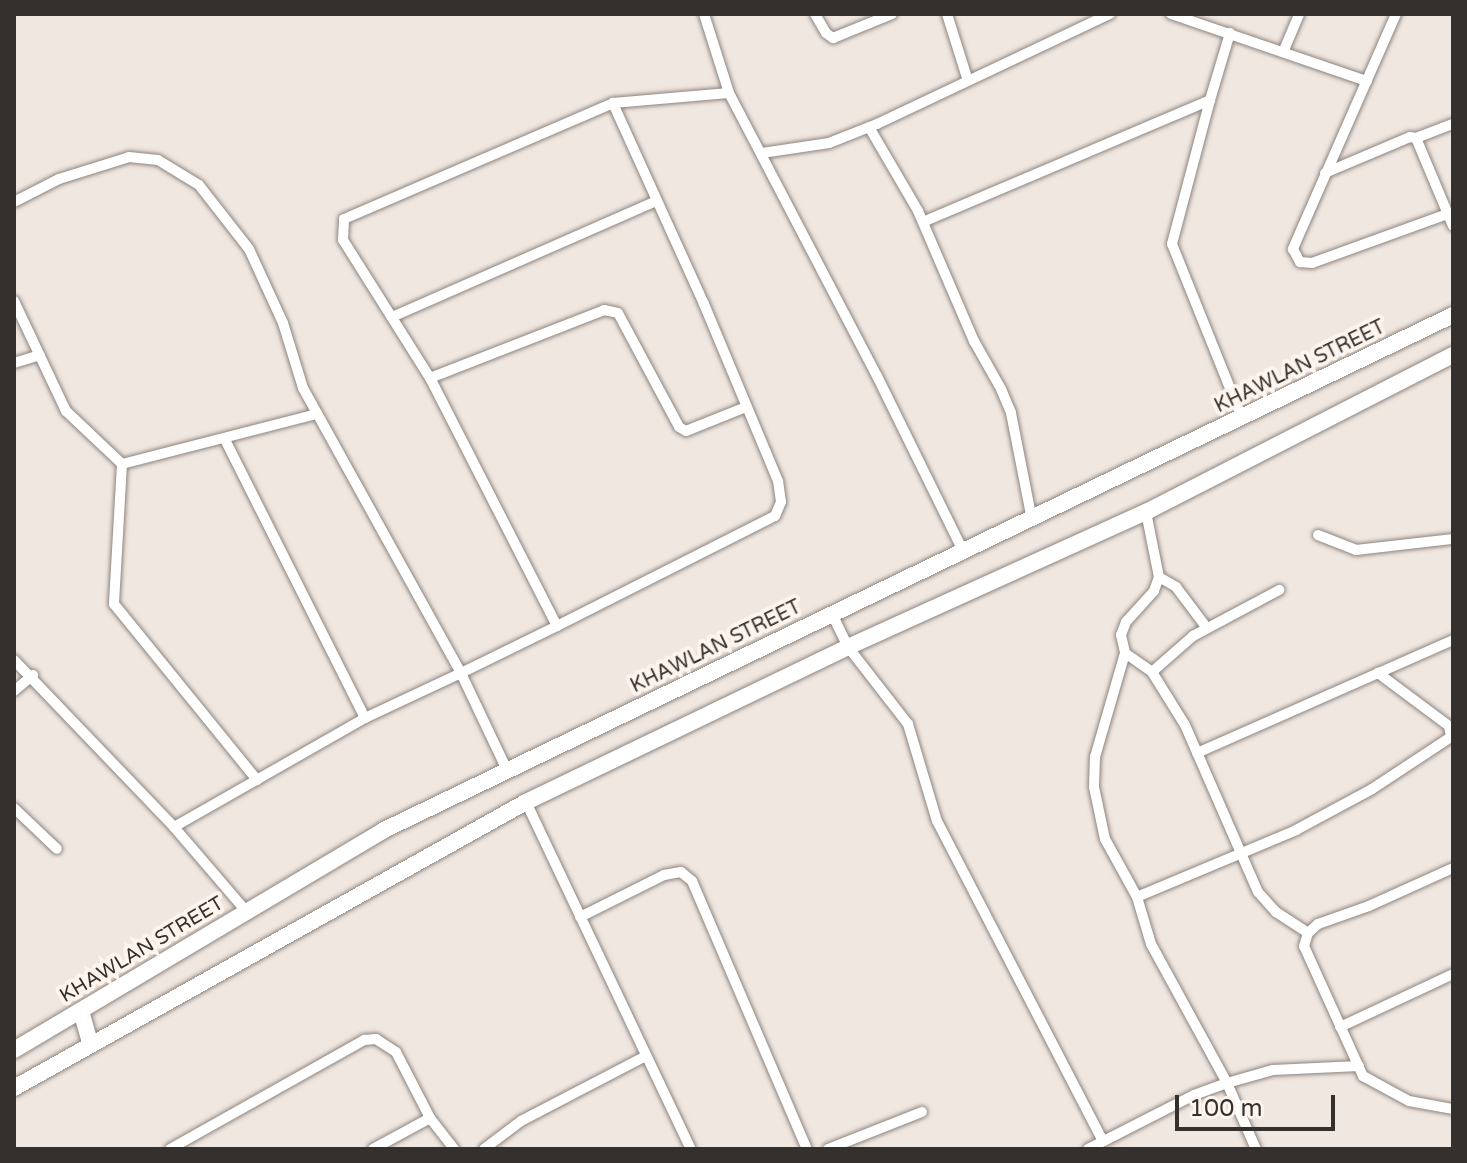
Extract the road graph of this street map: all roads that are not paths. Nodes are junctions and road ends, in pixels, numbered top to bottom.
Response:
1 (704, 14) edge
2 (815, 14) edge
3 (892, 14) edge
4 (947, 14) edge
5 (1110, 14) edge
6 (1171, 14) edge
7 (1299, 14) edge
8 (1396, 14) edge
9 (1230, 33) junction
10 (1284, 50) junction
11 (968, 81) junction
12 (1367, 81) junction
13 (729, 93) junction
14 (1210, 100) junction
15 (613, 103) junction
16 (1453, 124) edge
17 (869, 127) junction
18 (1416, 138) junction
19 (762, 153) junction
20 (1325, 173) junction
21 (656, 201) junction
22 (14, 202) edge
23 (1447, 214) junction
24 (923, 222) junction
25 (1453, 226) edge
26 (14, 301) edge
27 (1453, 315) edge
28 (392, 317) junction
29 (40, 355) junction
30 (1453, 355) edge
31 (14, 363) edge
32 (430, 378) junction
33 (746, 407) junction
34 (317, 414) junction
35 (1242, 418) junction
36 (224, 438) junction
37 (122, 464) junction
38 (1146, 512) junction
39 (1032, 520) junction
40 (1318, 535) dead end
41 (1453, 539) edge
42 (964, 553) junction
43 (1159, 577) junction
44 (1279, 590) dead end
45 (832, 614) junction
46 (557, 626) junction
47 (1207, 628) junction
48 (1453, 640) edge
49 (848, 647) junction
50 (1125, 653) junction
51 (14, 660) edge
52 (1152, 672) junction
53 (461, 673) junction
54 (1378, 673) junction
55 (33, 675) junction
56 (14, 691) edge
57 (365, 718) junction
58 (1197, 753) junction
59 (507, 770) junction
60 (257, 780) junction
61 (526, 802) junction
62 (14, 808) edge
63 (174, 827) junction
64 (57, 849) dead end
65 (1241, 856) junction
66 (1453, 868) edge
67 (1137, 897) junction
68 (246, 911) junction
69 (580, 917) junction
70 (1308, 933) junction
71 (1453, 974) edge
72 (81, 1011) junction
73 (1340, 1027) junction
74 (90, 1042) junction
75 (14, 1050) edge
76 (646, 1056) junction
77 (1359, 1066) junction
78 (1227, 1083) junction
79 (14, 1088) edge
80 (1453, 1109) edge
81 (922, 1112) dead end
82 (430, 1118) junction
83 (1103, 1141) junction
84 (170, 1149) edge
85 (373, 1149) edge
86 (454, 1149) edge
87 (484, 1149) edge
88 (691, 1149) edge
89 (807, 1149) edge
90 (828, 1149) edge
91 (1088, 1149) edge
92 (1256, 1149) edge

1 - 13 street
2 - 3 street
4 - 11 street
5 - 11 street
6 - 9 street
7 - 10 street
8 - 12 street
9 - 10 street
9 - 14 street
10 - 12 street
11 - 17 street
12 - 20 street
13 - 15 street
13 - 19 street
14 - 24 street
14 - 35 street
15 - 21 street
15 - 28 street
16 - 18 street
17 - 19 street
17 - 24 street
18 - 20 street
18 - 23 street
19 - 42 street
20 - 23 street
21 - 28 street
21 - 33 street
22 - 34 street
23 - 25 street
24 - 39 street
26 - 29 street
27 - 35 main road, KHAWLAN STREET
28 - 32 street
29 - 31 street
29 - 37 street
30 - 38 main road
32 - 33 street
32 - 46 street
33 - 46 street
34 - 36 street
34 - 53 street
35 - 39 main road, KHAWLAN STREET
36 - 37 street
36 - 57 street
37 - 60 street
38 - 43 street
38 - 49 main road
39 - 42 main road, KHAWLAN STREET
40 - 41 street
42 - 45 main road, KHAWLAN STREET
43 - 47 street
43 - 50 street
44 - 47 street
45 - 49 street
45 - 59 main road, KHAWLAN STREET
46 - 53 street
47 - 52 street
48 - 54 street
49 - 61 main road
49 - 83 street
50 - 52 street
50 - 67 street
51 - 55 street
52 - 58 street
53 - 57 street
53 - 59 street
54 - 58 street
54 - 65 street
55 - 56 street
55 - 63 street
57 - 60 street
58 - 65 street
59 - 68 main road, KHAWLAN STREET
60 - 63 street
61 - 69 street
61 - 74 main road
62 - 64 street
63 - 68 street
65 - 67 street
65 - 70 street
66 - 70 street
67 - 78 street
68 - 72 main road, KHAWLAN STREET
69 - 76 street
69 - 89 street
70 - 73 street
71 - 73 street
72 - 74 main road
72 - 75 main road, KHAWLAN STREET
73 - 77 street
74 - 79 main road
76 - 87 street
76 - 88 street
77 - 78 street
77 - 80 street
78 - 83 street
78 - 92 street
81 - 90 street
82 - 84 street
82 - 85 street
82 - 86 street
83 - 91 street

